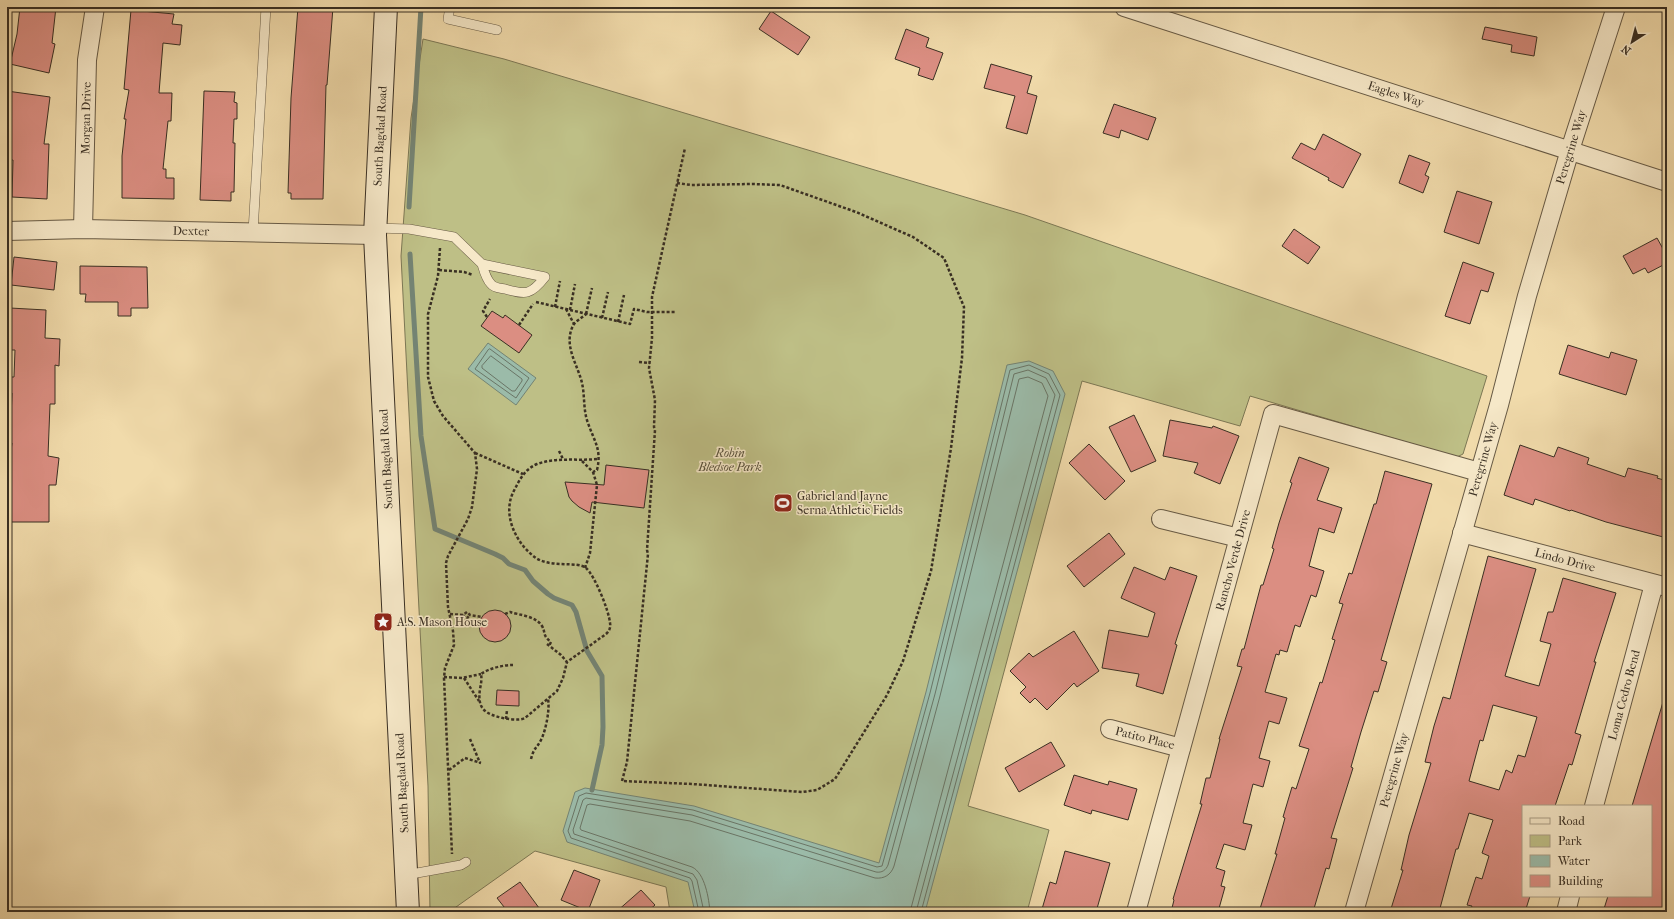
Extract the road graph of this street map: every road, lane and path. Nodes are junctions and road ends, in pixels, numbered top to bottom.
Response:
1 (95, 7) edge
2 (266, 7) edge
3 (386, 7) edge
4 (450, 7) edge
5 (1124, 7) edge
6 (1616, 7) edge
7 (497, 30) dead end
8 (685, 148) dead end
9 (1570, 150) junction
10 (1667, 182) edge
11 (677, 183) junction
12 (83, 229) junction
13 (7, 231) edge
14 (375, 231) junction
15 (253, 232) junction
16 (440, 248) dead end
17 (482, 264) junction
18 (560, 281) dead end
19 (575, 284) dead end
20 (592, 288) dead end
21 (608, 292) dead end
22 (492, 295) dead end
23 (624, 295) dead end
24 (534, 302) dead end
25 (550, 306) dead end
26 (555, 307) junction
27 (566, 309) junction
28 (570, 310) junction
29 (652, 312) junction
30 (675, 312) dead end
31 (586, 314) junction
32 (487, 317) dead end
33 (602, 318) junction
34 (618, 322) junction
35 (574, 324) junction
36 (519, 325) dead end
37 (639, 362) dead end
38 (650, 363) junction
39 (559, 451) dead end
40 (475, 453) junction
41 (563, 459) junction
42 (598, 459) junction
43 (582, 461) junction
44 (593, 472) junction
45 (1479, 472) junction
46 (523, 474) junction
47 (1161, 519) dead end
48 (1462, 533) junction
49 (1239, 538) junction
50 (586, 568) junction
51 (1661, 586) edge
52 (450, 614) junction
53 (505, 614) dead end
54 (482, 617) dead end
55 (567, 662) junction
56 (513, 665) dead end
57 (481, 674) junction
58 (444, 677) junction
59 (464, 678) junction
60 (548, 699) junction
61 (479, 702) junction
62 (507, 710) dead end
63 (506, 719) junction
64 (1110, 729) dead end
65 (470, 740) dead end
66 (1181, 748) junction
67 (531, 759) dead end
68 (448, 770) junction
69 (1594, 805) edge
70 (452, 854) dead end
71 (466, 862) dead end
72 (406, 875) junction
73 (1570, 897) edge
74 (408, 912) edge
75 (1136, 912) edge
76 (1354, 912) edge
77 (1566, 912) edge

1 - 12 street, Morgan Drive
2 - 15 lane
3 - 14 main road, South Bagdad Road
4 - 7 lane
5 - 9 street, Eagles Way
6 - 9 street, Peregrine Way
8 - 11 path
9 - 10 street, Eagles Way
9 - 45 street, Peregrine Way
11 - 29 path
11 - 38 path
12 - 13 street, Dexter
12 - 15 street, Dexter
14 - 15 street, Dexter
14 - 17 lane
14 - 72 main road, South Bagdad Road
16 - 40 path
17 - 17 lane
18 - 26 path
19 - 28 path
20 - 31 path
21 - 33 path
22 - 32 path
23 - 34 path
24 - 36 path
25 - 26 path
26 - 27 path
27 - 28 path
27 - 35 path
28 - 31 path
29 - 30 path
29 - 34 path
29 - 38 path
31 - 33 path
31 - 35 path
33 - 34 path
35 - 42 path
37 - 38 path
39 - 41 path
40 - 46 path
40 - 52 path
41 - 43 path
41 - 46 path
42 - 43 path
42 - 44 path
43 - 44 path
44 - 50 path
45 - 48 street, Peregrine Way
45 - 49 street, Rancho Verde Drive
46 - 50 path
47 - 49 street
48 - 51 street, Lindo Drive
48 - 76 street, Peregrine Way
49 - 66 street, Rancho Verde Drive
50 - 55 path
51 - 69 street, Loma Cedro Bend
52 - 54 path
52 - 58 path
53 - 55 path
55 - 60 path
56 - 57 path
57 - 59 path
57 - 61 path
58 - 59 path
58 - 68 path
59 - 61 path
60 - 63 path
60 - 67 path
61 - 63 path
62 - 63 path
64 - 66 street, Patito Place
65 - 68 path
66 - 75 street, Rancho Verde Drive
68 - 70 path
71 - 72 lane
72 - 74 main road, South Bagdad Road
73 - 77 street

